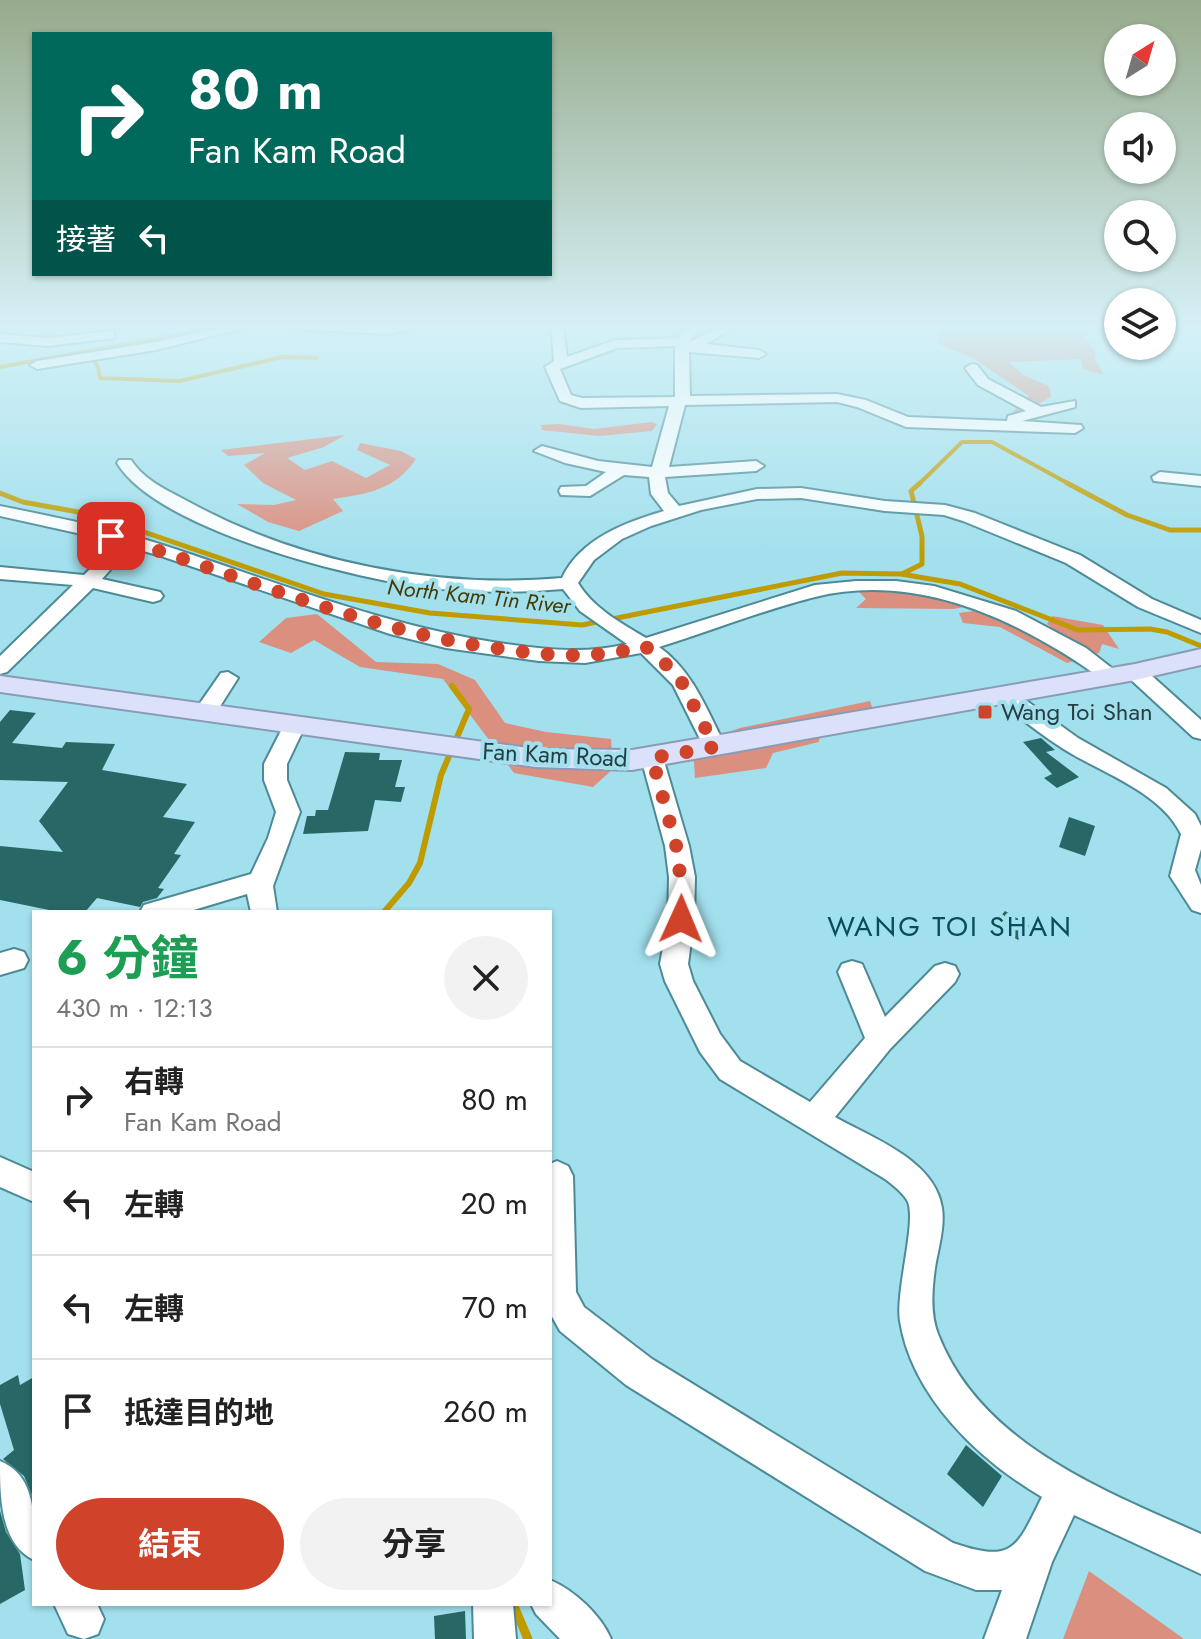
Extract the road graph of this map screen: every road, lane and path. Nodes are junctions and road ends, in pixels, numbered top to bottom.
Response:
1 (573, 401) edge
2 (726, 401) edge
3 (854, 401) edge
4 (1019, 401) edge
5 (678, 403) junction
6 (1070, 404) dead end
7 (1039, 412) junction
8 (984, 426) junction
9 (1075, 428) dead end
10 (542, 451) dead end
11 (125, 463) dead end
12 (756, 466) dead end
13 (619, 471) junction
14 (658, 474) junction
15 (1160, 477) dead end
16 (1201, 481) edge
17 (567, 491) dead end
18 (0, 511) edge
19 (674, 512) junction
20 (109, 561) dead end
21 (0, 573) edge
22 (88, 581) junction
23 (573, 590) junction
24 (153, 596) dead end
25 (1201, 627) edge
26 (645, 646) junction
27 (1201, 657) edge
28 (0, 668) edge
29 (1123, 674) junction
30 (228, 678) dead end
31 (0, 684) edge
32 (1005, 696) junction
33 (204, 714) junction
34 (294, 726) junction
35 (1201, 732) edge
36 (715, 747) junction
37 (652, 758) junction
38 (260, 881) junction
39 (1201, 903) edge
40 (160, 910) edge
41 (263, 910) edge
42 (852, 972) dead end
43 (945, 974) dead end
44 (880, 1040) junction
45 (814, 1120) junction
46 (0, 1172) edge
47 (557, 1176) dead end
48 (32, 1186) edge
49 (0, 1480) edge
50 (1065, 1491) junction
51 (32, 1536) edge
52 (1201, 1554) edge
53 (1034, 1556) junction
54 (552, 1602) edge
55 (493, 1606) edge
56 (495, 1639) edge
57 (590, 1639) edge
58 (1005, 1639) edge

1 - 5 street
2 - 5 street
3 - 8 street
4 - 7 street
5 - 14 street
6 - 7 street
7 - 8 street
8 - 9 street
10 - 13 street
11 - 23 street
12 - 14 street
13 - 14 street
13 - 17 street
14 - 19 street
15 - 16 street
18 - 26 street
19 - 23 street
19 - 25 street
20 - 22 street
21 - 22 street
22 - 24 street
22 - 28 street
23 - 26 street
26 - 29 street
26 - 36 street
27 - 29 main road, Fan Kam Road
29 - 32 main road, Fan Kam Road
29 - 35 street
30 - 33 street
31 - 33 main road, Fan Kam Road
32 - 36 main road, Fan Kam Road
32 - 39 street
33 - 34 main road, Fan Kam Road
34 - 37 main road, Fan Kam Road
34 - 38 street
36 - 37 main road, Fan Kam Road
37 - 45 street
38 - 40 street
38 - 41 street
42 - 44 street
43 - 44 street
44 - 45 street
45 - 50 street
46 - 48 street
47 - 53 street
49 - 51 street
50 - 52 street
50 - 53 street
53 - 58 street
54 - 57 street
55 - 56 street

